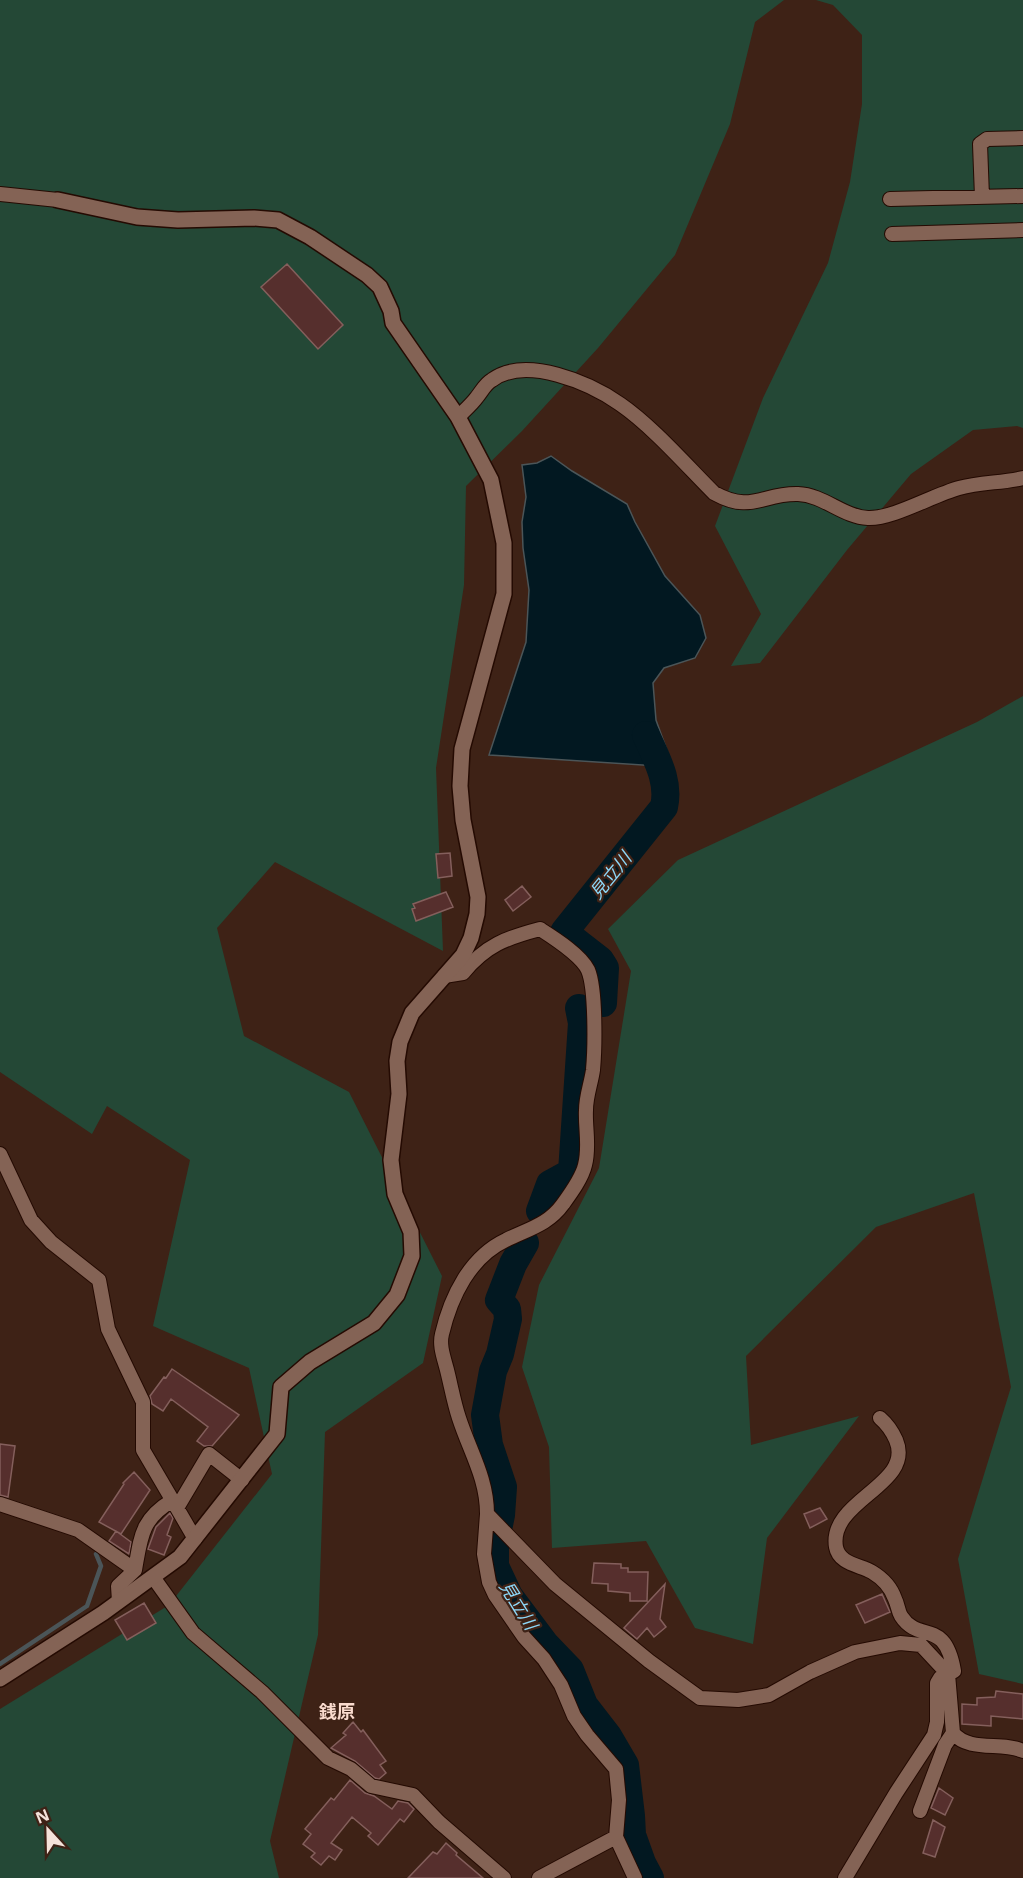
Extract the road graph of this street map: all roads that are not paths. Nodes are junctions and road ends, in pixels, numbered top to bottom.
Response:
1 (1023, 138) edge
2 (0, 194) edge
3 (1023, 196) edge
4 (982, 197) junction
5 (890, 199) dead end
6 (58, 200) joint
7 (1023, 230) edge
8 (892, 234) dead end
9 (458, 417) junction
10 (1023, 478) edge
11 (444, 976) junction
12 (0, 1154) edge
13 (880, 1418) dead end
14 (242, 1480) junction
15 (0, 1504) edge
16 (175, 1504) junction
17 (496, 1522) junction
18 (195, 1539) junction
19 (135, 1570) junction
20 (153, 1577) junction
21 (119, 1601) junction
22 (948, 1674) junction
23 (0, 1679) edge
24 (953, 1733) junction
25 (1023, 1751) edge
26 (920, 1811) dead end
27 (616, 1837) junction
28 (504, 1878) edge
29 (539, 1878) edge
30 (635, 1878) edge
31 (845, 1878) edge

1 - 4 street
2 - 6 street
3 - 4 street
4 - 5 street
6 - 9 street
7 - 8 street
9 - 10 street
9 - 11 street
11 - 14 street
11 - 17 street
12 - 16 street
13 - 22 street
14 - 16 street
14 - 18 street
15 - 19 street
16 - 18 street
16 - 19 street
17 - 22 street
17 - 27 street
18 - 20 street
19 - 21 street
20 - 21 street
20 - 28 street
21 - 23 street
22 - 24 street
22 - 31 street
24 - 25 street
24 - 26 street
27 - 29 street
27 - 30 street

